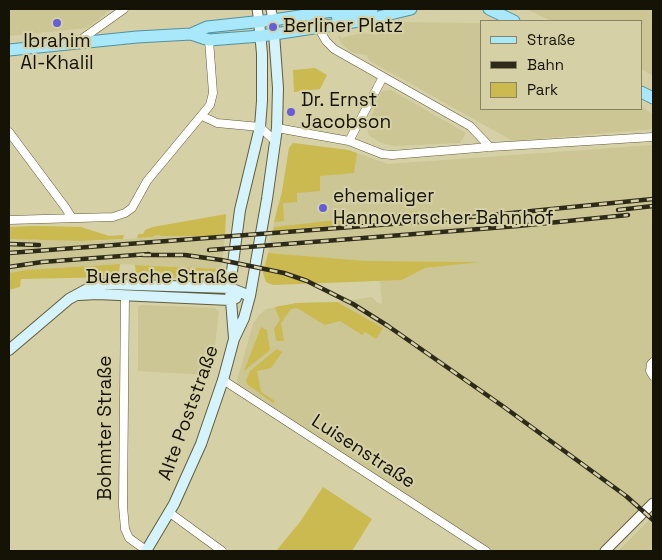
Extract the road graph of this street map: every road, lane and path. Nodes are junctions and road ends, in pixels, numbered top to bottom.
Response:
1 (124, 9) edge
2 (257, 9) edge
3 (346, 9) edge
4 (372, 9) edge
5 (410, 9) edge
6 (489, 9) edge
7 (330, 10) edge
8 (512, 20) edge
9 (259, 22) junction
10 (273, 22) edge
11 (318, 27) junction
12 (192, 34) junction
13 (261, 36) junction
14 (209, 40) junction
15 (77, 43) junction
16 (9, 50) edge
17 (383, 77) junction
18 (202, 116) junction
19 (260, 127) junction
20 (277, 128) junction
21 (9, 132) edge
22 (653, 137) edge
23 (349, 141) junction
24 (276, 142) junction
25 (490, 147) junction
26 (72, 218) junction
27 (9, 220) edge
28 (230, 288) junction
29 (75, 295) junction
30 (125, 295) junction
31 (250, 296) junction
32 (230, 300) junction
33 (234, 339) junction
34 (9, 350) edge
35 (653, 362) edge
36 (653, 376) edge
37 (223, 380) junction
38 (653, 503) edge
39 (170, 513) junction
40 (147, 551) edge
41 (222, 551) edge
42 (486, 551) edge
43 (605, 551) edge

1 - 15 street
2 - 9 street
3 - 7 main road
4 - 10 main road
5 - 11 main road
6 - 8 main road
7 - 10 main road
9 - 10 main road
9 - 12 main road
9 - 13 main road, Alte Poststraße
10 - 11 main road
10 - 13 main road
10 - 20 main road, Alte Poststraße
11 - 17 street
12 - 14 main road
12 - 15 main road
13 - 14 main road
13 - 19 main road, Alte Poststraße
14 - 18 street
15 - 16 main road
17 - 23 street
17 - 25 street
18 - 19 street
18 - 26 street
19 - 24 street
19 - 28 main road, Alte Poststraße
20 - 23 street
20 - 24 main road, Alte Poststraße
21 - 26 street
22 - 25 street
23 - 25 street
24 - 31 main road, Alte Poststraße
26 - 27 street
28 - 29 main road, Buersche Straße
28 - 31 main road, Buersche Straße
28 - 32 main road, Alte Poststraße
29 - 30 main road, Buersche Straße
29 - 34 main road, Buersche Straße
30 - 32 main road, Buersche Straße
30 - 40 street, Bohmter Straße
31 - 32 main road, Buersche Straße
31 - 33 main road, Alte Poststraße
32 - 33 main road, Alte Poststraße
33 - 37 main road, Alte Poststraße
35 - 36 street
37 - 39 main road, Alte Poststraße
37 - 42 street, Luisenstraße
38 - 43 street
39 - 40 main road, Alte Poststraße
39 - 41 street

